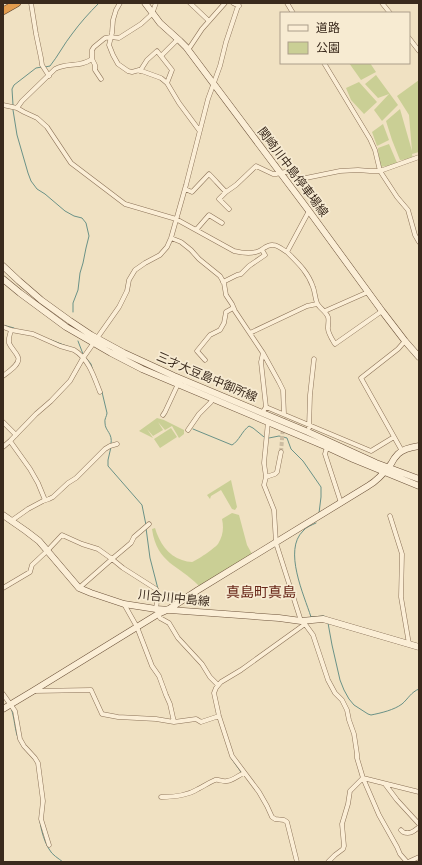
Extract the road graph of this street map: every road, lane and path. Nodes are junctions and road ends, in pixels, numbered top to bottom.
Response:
1 (17, 3) edge
2 (32, 3) edge
3 (120, 3) edge
4 (146, 3) edge
5 (156, 3) edge
6 (190, 3) edge
7 (225, 3) edge
8 (233, 3) edge
9 (287, 3) edge
10 (382, 3) edge
11 (239, 5) edge
12 (3, 11) edge
13 (292, 12) edge
14 (389, 12) edge
15 (152, 14) junction
16 (208, 20) junction
17 (111, 37) junction
18 (178, 39) junction
19 (410, 39) edge
20 (188, 50) junction
21 (419, 50) edge
22 (161, 56) junction
23 (92, 59) junction
24 (325, 64) edge
25 (140, 71) junction
26 (49, 76) junction
27 (101, 79) dead end
28 (167, 83) junction
29 (213, 84) junction
30 (3, 105) edge
31 (18, 108) junction
32 (199, 130) junction
33 (419, 157) edge
34 (380, 170) junction
35 (280, 173) junction
36 (185, 189) junction
37 (226, 192) junction
38 (229, 209) dead end
39 (309, 211) junction
40 (176, 219) junction
41 (222, 223) dead end
42 (196, 230) junction
43 (171, 238) junction
44 (419, 242) edge
45 (262, 250) junction
46 (287, 252) junction
47 (3, 266) edge
48 (3, 279) edge
49 (224, 282) junction
50 (368, 292) junction
51 (317, 304) junction
52 (233, 308) junction
53 (325, 311) junction
54 (382, 311) junction
55 (3, 327) edge
56 (11, 330) junction
57 (250, 333) junction
58 (96, 340) junction
59 (405, 341) junction
60 (263, 353) junction
61 (419, 357) edge
62 (83, 358) junction
63 (314, 359) dead end
64 (205, 360) dead end
65 (3, 376) edge
66 (178, 384) junction
67 (100, 392) dead end
68 (212, 399) junction
69 (264, 410) junction
70 (284, 414) tunnel mouth
71 (163, 415) dead end
72 (3, 422) edge
73 (268, 422) junction
74 (308, 429) junction
75 (188, 430) dead end
76 (16, 435) junction
77 (394, 437) junction
78 (10, 441) junction
79 (113, 445) dead end
80 (419, 446) edge
81 (3, 447) edge
82 (326, 447) junction
83 (402, 451) junction
84 (280, 452) tunnel mouth
85 (386, 470) junction
86 (266, 477) junction
87 (419, 480) edge
88 (419, 486) edge
89 (45, 500) junction
90 (341, 503) junction
91 (3, 515) edge
92 (390, 516) dead end
93 (12, 521) junction
94 (147, 525) dead end
95 (276, 543) junction
96 (47, 551) junction
97 (112, 559) junction
98 (3, 588) edge
99 (79, 588) junction
100 (124, 604) junction
101 (169, 610) junction
102 (157, 611) junction
103 (303, 623) junction
104 (138, 627) junction
105 (409, 644) junction
106 (419, 647) edge
107 (218, 685) junction
108 (33, 691) junction
109 (3, 694) edge
110 (11, 704) junction
111 (3, 709) edge
112 (219, 716) junction
113 (174, 722) junction
114 (244, 773) junction
115 (363, 778) junction
116 (385, 783) junction
117 (419, 792) edge
118 (161, 797) dead end
119 (419, 826) edge
120 (401, 830) dead end
121 (49, 845) dead end
122 (419, 857) edge
123 (297, 862) edge
124 (328, 862) edge
125 (408, 862) edge

1 - 12 highway
2 - 26 street
3 - 17 street
4 - 15 main road, 関崎川中島停車場線
5 - 15 street
6 - 16 street
7 - 16 street
8 - 11 street
9 - 13 street
10 - 14 street
11 - 29 street
15 - 17 street
15 - 18 main road, 関崎川中島停車場線
16 - 20 street
17 - 23 street
17 - 25 street
18 - 20 main road, 関崎川中島停車場線
18 - 22 street
19 - 21 street
20 - 29 main road, 関崎川中島停車場線
22 - 25 street
22 - 28 street
23 - 26 street
23 - 27 street
24 - 34 street
25 - 28 street
26 - 31 street
28 - 32 street
29 - 32 street
29 - 35 main road, 関崎川中島停車場線
30 - 31 street
31 - 40 street
32 - 36 street
33 - 34 street
34 - 35 street
34 - 44 street
35 - 37 street
35 - 39 main road, 関崎川中島停車場線
36 - 37 street
36 - 40 street
37 - 38 street
39 - 46 street
39 - 50 main road, 関崎川中島停車場線
40 - 42 street
40 - 43 street
41 - 42 street
42 - 45 street
43 - 49 street
43 - 58 street
45 - 46 street
45 - 49 street
46 - 51 street
47 - 58 main road, 三才大豆島中御所線
48 - 58 main road, 三才大豆島中御所線
49 - 52 street
50 - 53 street
50 - 54 main road, 関崎川中島停車場線
51 - 53 street
51 - 57 street
52 - 57 street
52 - 64 street
53 - 54 street
54 - 59 main road, 関崎川中島停車場線
55 - 56 street
56 - 62 street
56 - 65 street
57 - 60 street
58 - 62 street
58 - 66 main road, 三才大豆島中御所線
58 - 69 main road, 三才大豆島中御所線
59 - 61 main road, 関崎川中島停車場線
59 - 77 street
60 - 69 street
60 - 70 street
62 - 67 street
62 - 76 street
63 - 74 street
66 - 68 main road, 三才大豆島中御所線
66 - 71 street
68 - 73 main road, 三才大豆島中御所線
68 - 75 street
69 - 74 main road, 三才大豆島中御所線
72 - 76 street
73 - 82 main road, 三才大豆島中御所線
73 - 86 street
74 - 77 street
74 - 85 main road, 三才大豆島中御所線
76 - 78 street
77 - 83 street
78 - 81 street
78 - 89 street
79 - 89 street
80 - 83 main road
82 - 85 main road, 三才大豆島中御所線
82 - 90 street
83 - 85 main road
84 - 86 street
85 - 87 main road, 三才大豆島中御所線
85 - 88 main road, 三才大豆島中御所線
85 - 90 main road
86 - 95 street
89 - 93 street
90 - 95 main road
91 - 93 main road, 川合川中島線
92 - 105 street
93 - 96 main road, 川合川中島線
94 - 97 street
95 - 101 main road
95 - 103 street
96 - 97 street
96 - 98 street
96 - 99 main road, 川合川中島線
97 - 99 street
97 - 102 street
99 - 100 main road, 川合川中島線
100 - 102 main road, 川合川中島線
100 - 104 street
101 - 102 main road, 川合川中島線
101 - 103 main road, 川合川中島線
102 - 104 main road
102 - 107 street
103 - 105 main road, 川合川中島線
103 - 107 street
103 - 115 street
104 - 108 main road
104 - 113 street
105 - 106 main road, 川合川中島線
107 - 112 street
108 - 110 main road
108 - 113 street
109 - 110 street
110 - 111 main road
110 - 121 street
112 - 113 street
112 - 114 street
114 - 118 street
114 - 123 street
115 - 116 street
115 - 124 street
115 - 125 street
116 - 117 street
116 - 119 street
119 - 120 street
122 - 125 street

